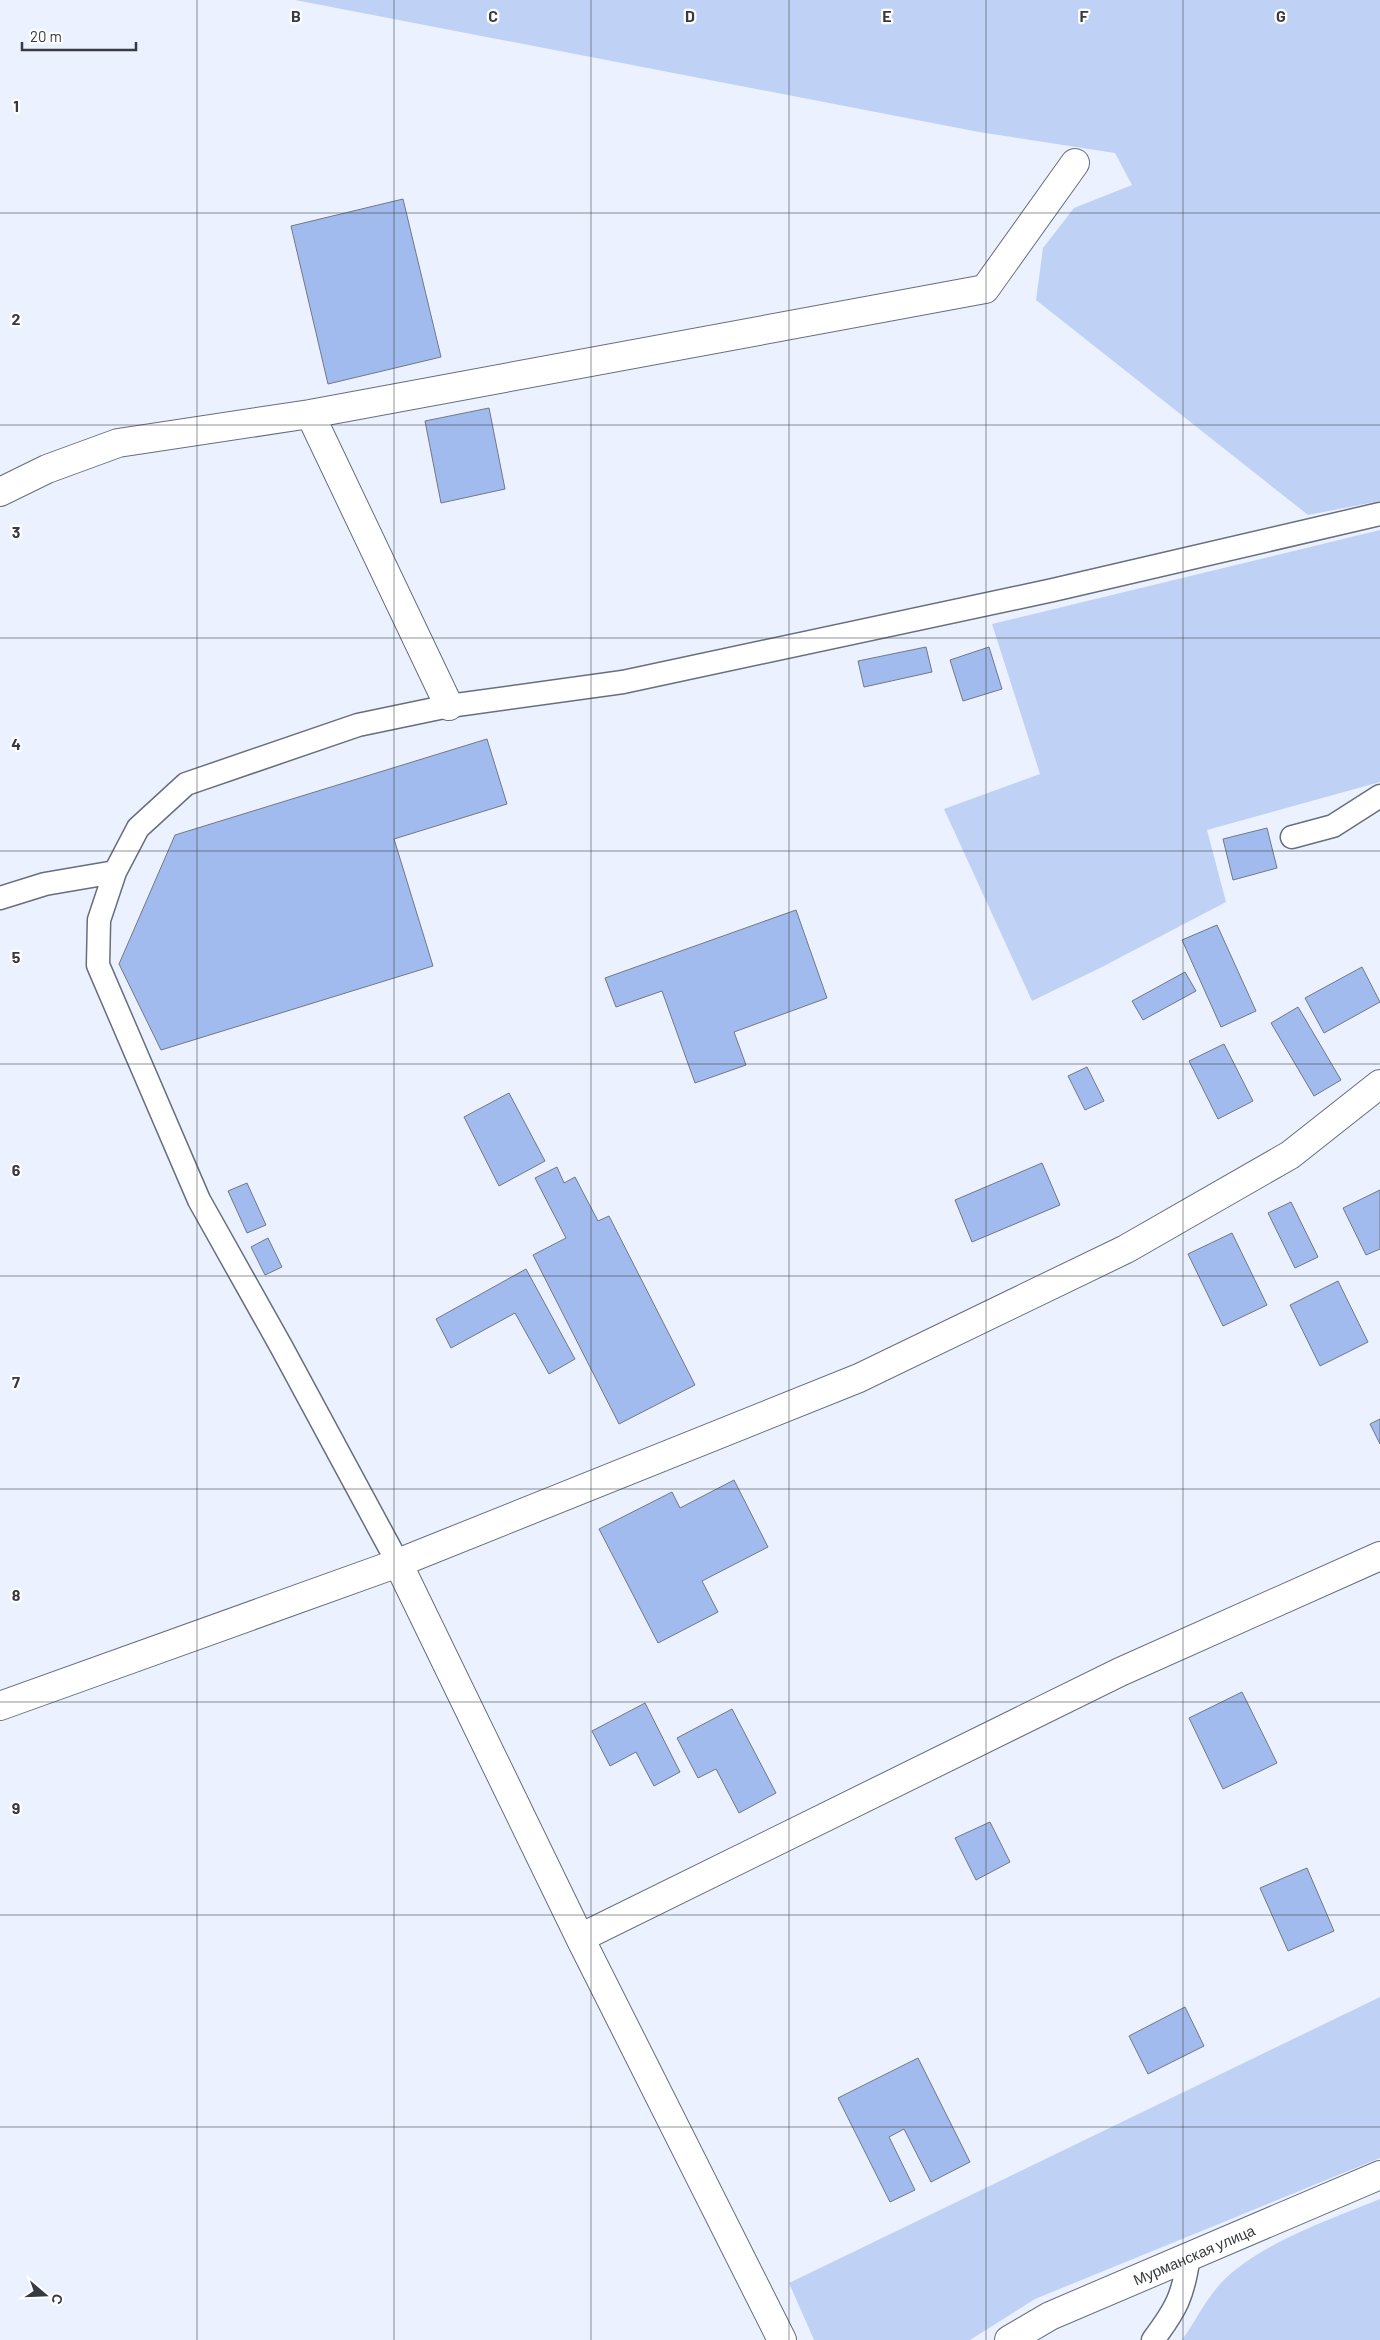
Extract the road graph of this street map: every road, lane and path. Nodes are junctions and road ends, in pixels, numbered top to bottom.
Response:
1 (1075, 164) dead end
2 (310, 414) junction
3 (0, 492) edge
4 (1380, 514) edge
5 (449, 706) junction
6 (1380, 796) edge
7 (1292, 837) dead end
8 (115, 872) junction
9 (0, 898) edge
10 (1380, 1084) edge
11 (1380, 1556) edge
12 (398, 1563) junction
13 (0, 1706) edge
14 (580, 1938) junction
15 (1380, 2175) edge
16 (1189, 2256) junction
17 (782, 2340) edge
18 (1009, 2340) edge
19 (1154, 2340) edge

1 - 2 street
2 - 3 street
2 - 5 street
4 - 5 lane
5 - 8 lane
6 - 7 lane
8 - 9 lane
8 - 12 lane
10 - 12 street
11 - 14 street
12 - 13 street
12 - 14 street
14 - 17 street
15 - 16 street, Мурманская улица
16 - 18 street, Мурманская улица
16 - 19 lane

